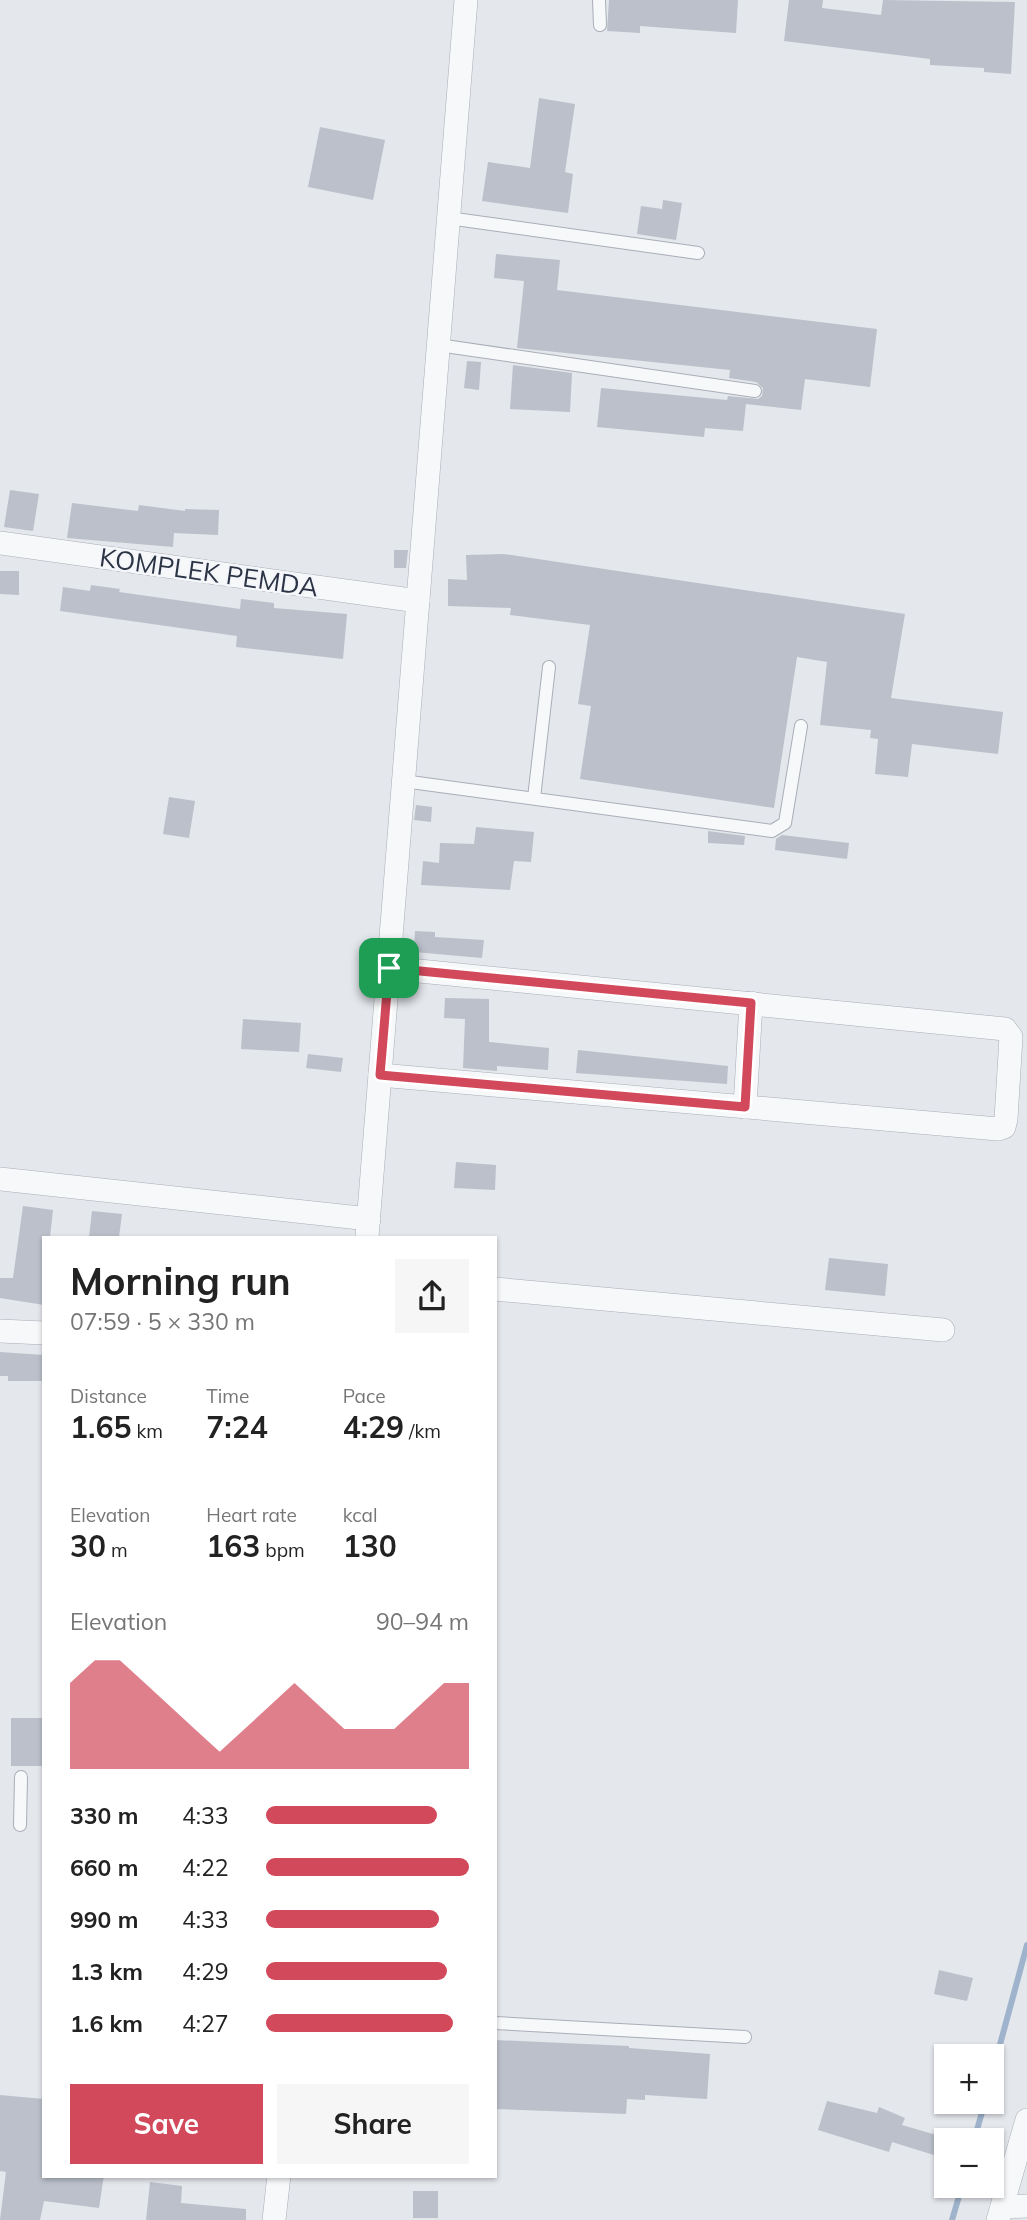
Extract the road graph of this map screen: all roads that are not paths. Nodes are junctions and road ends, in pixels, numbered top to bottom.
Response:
1 (466, 0) edge
2 (599, 0) edge
3 (600, 25) dead end
4 (448, 218) junction
5 (698, 253) dead end
6 (438, 345) junction
7 (755, 391) dead end
8 (0, 542) edge
9 (418, 601) junction
10 (550, 667) dead end
11 (801, 726) dead end
12 (403, 781) junction
13 (534, 798) junction
14 (389, 968) junction
15 (751, 1003) junction
16 (380, 1075) junction
17 (745, 1107) junction
18 (0, 1179) edge
19 (368, 1228) edge
20 (497, 1289) edge
21 (943, 1330) dead end
22 (0, 1331) edge
23 (42, 1333) edge
24 (21, 1776) dead end
25 (20, 1825) dead end
26 (497, 2023) edge
27 (745, 2037) dead end
28 (1027, 2120) edge
29 (279, 2178) edge
30 (1027, 2206) edge
31 (1000, 2214) edge
32 (274, 2220) edge

1 - 4 street
2 - 3 lane
4 - 5 lane
4 - 6 street
6 - 7 lane
6 - 9 street
8 - 9 street, KOMPLEK PEMDA
9 - 12 street
10 - 13 lane
11 - 13 lane
12 - 13 lane
12 - 14 street
14 - 15 street
14 - 16 street
15 - 17 street
15 - 17 street
16 - 17 street
16 - 19 street
18 - 19 street
20 - 21 street
22 - 23 street
24 - 25 lane
26 - 27 lane
28 - 31 street
29 - 32 street
30 - 31 street

